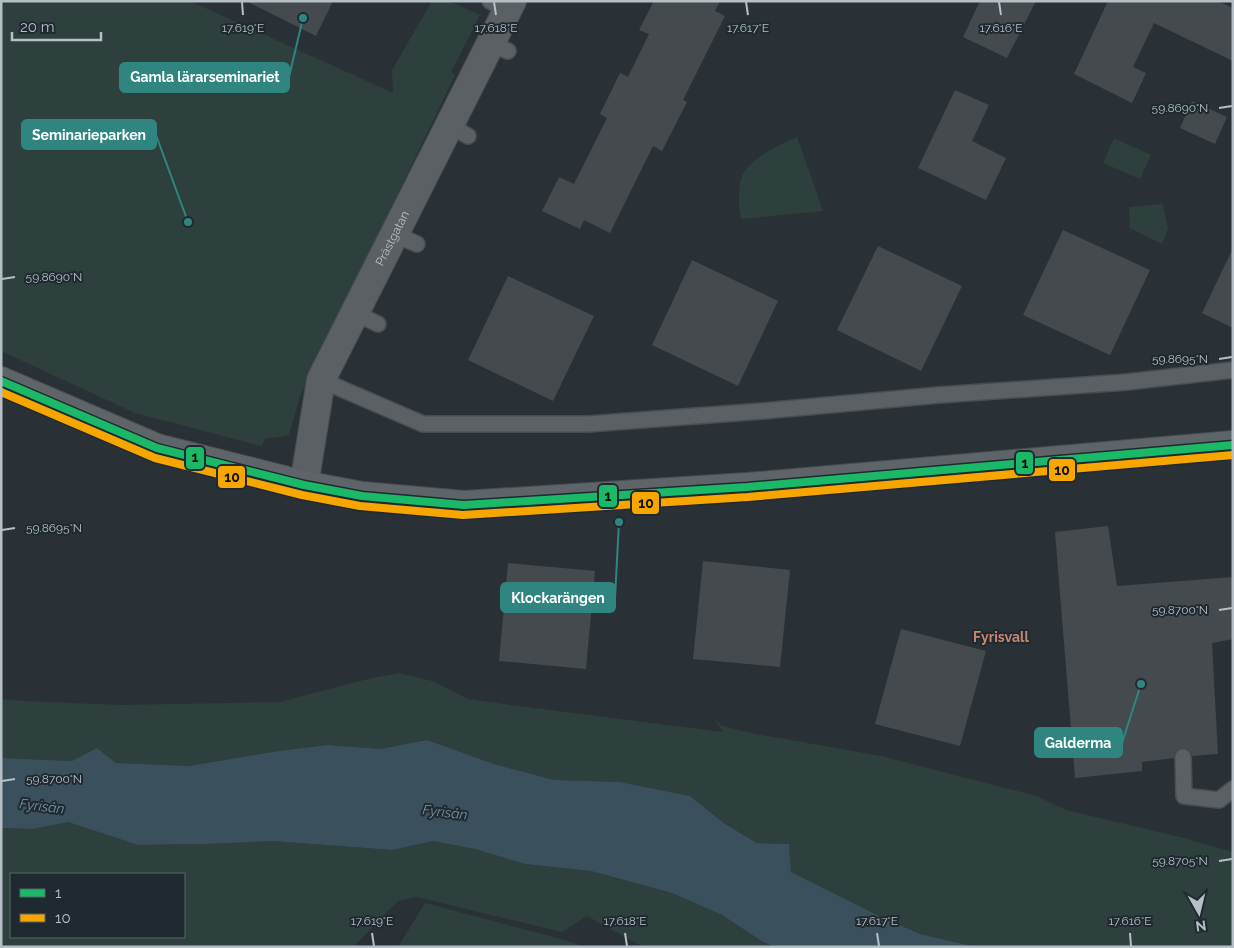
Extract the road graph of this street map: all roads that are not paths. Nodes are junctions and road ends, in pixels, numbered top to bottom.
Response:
1 (503, 4) edge
2 (1233, 370) edge
3 (321, 380) junction
4 (1, 381) edge
5 (1233, 446) edge
6 (304, 485) junction
7 (1183, 757) dead end
8 (1233, 789) edge

1 - 3 street, Prästgatan
2 - 3 lane
3 - 6 street, Prästgatan
4 - 6 street
5 - 6 street
7 - 8 lane

